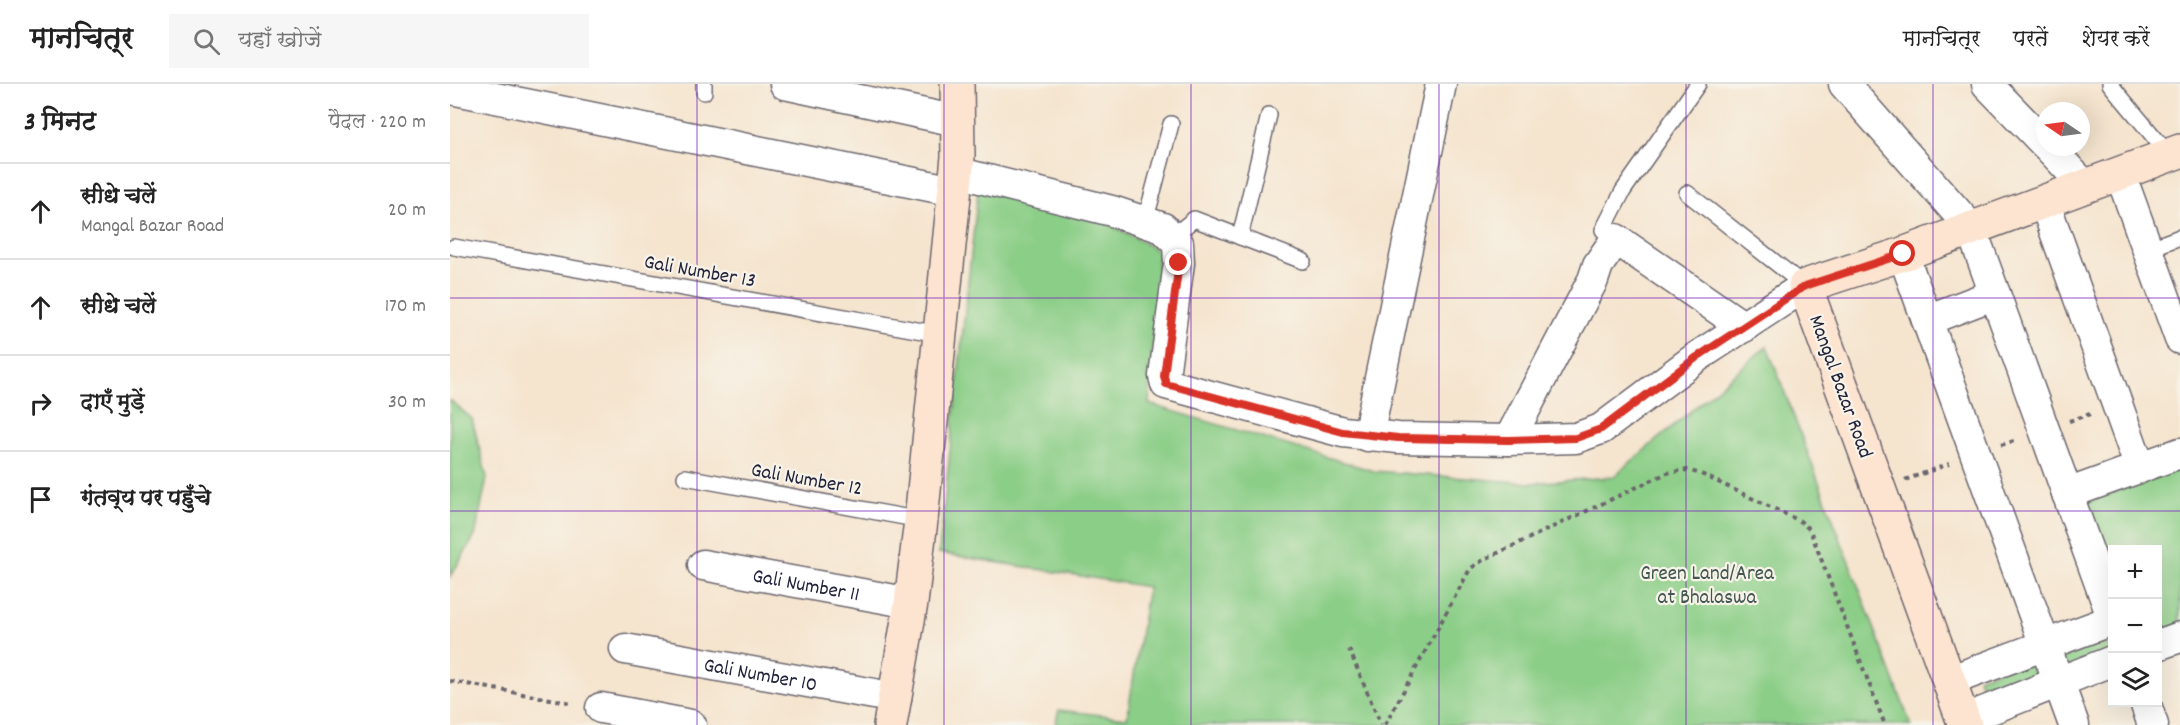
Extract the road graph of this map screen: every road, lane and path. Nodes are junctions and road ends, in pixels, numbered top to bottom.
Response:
1 (785, 84) edge
2 (957, 84) edge
3 (1441, 84) edge
4 (1698, 84) edge
5 (1844, 84) edge
6 (1987, 84) edge
7 (2110, 84) edge
8 (451, 88) edge
9 (1269, 115) dead end
10 (957, 121) junction
11 (1171, 124) dead end
12 (2036, 135) edge
13 (2174, 153) edge
14 (2056, 156) edge
15 (2120, 173) junction
16 (956, 181) junction
17 (2085, 186) junction
18 (1688, 193) dead end
19 (2044, 201) junction
20 (1145, 222) junction
21 (1971, 228) junction
22 (1172, 237) junction
23 (1240, 237) junction
24 (2180, 237) edge
25 (1616, 239) junction
26 (454, 247) dead end
27 (2148, 249) junction
28 (1903, 254) junction
29 (1303, 261) dead end
30 (1805, 286) junction
31 (1995, 294) junction
32 (1927, 320) junction
33 (1744, 327) junction
34 (939, 334) junction
35 (2180, 339) edge
36 (1368, 436) junction
37 (1509, 440) junction
38 (2180, 453) edge
39 (2140, 468) junction
40 (685, 477) dead end
41 (2067, 494) junction
42 (921, 520) junction
43 (703, 565) dead end
44 (911, 603) junction
45 (2108, 607) edge
46 (2108, 620) edge
47 (2180, 637) edge
48 (2162, 643) edge
49 (2045, 645) junction
50 (625, 649) dead end
51 (1349, 649) dead end
52 (2108, 663) edge
53 (450, 681) edge
54 (1949, 681) junction
55 (2059, 682) junction
56 (2147, 707) edge
57 (893, 712) edge
58 (598, 716) edge
59 (1964, 722) edge
60 (691, 725) edge
61 (1383, 725) edge
62 (1885, 725) edge
63 (2074, 725) edge
64 (2153, 725) edge

1 - 10 street
2 - 10 street
3 - 36 street
4 - 25 lane
5 - 21 street
6 - 12 street
7 - 13 lane
8 - 16 street
9 - 23 lane
10 - 16 street
11 - 20 lane
13 - 15 street, Mangal Bazar Road
14 - 17 street
15 - 17 street, Mangal Bazar Road
15 - 27 street
16 - 20 street
16 - 34 street
17 - 19 street, Mangal Bazar Road
18 - 30 lane
19 - 21 street, Mangal Bazar Road
19 - 39 street
20 - 22 street
21 - 28 street, Mangal Bazar Road
21 - 31 street
22 - 23 lane
22 - 36 street
23 - 29 lane
24 - 27 lane
25 - 33 street
25 - 37 street
26 - 34 lane, Gali Number 13
27 - 35 street
28 - 30 street, Mangal Bazar Road
28 - 32 street
30 - 33 street
30 - 54 street, Mangal Bazar Road
31 - 32 street
31 - 41 street
32 - 49 street
33 - 37 street
34 - 42 street
36 - 37 street
38 - 39 street
39 - 41 street
40 - 42 lane, Gali Number 12
41 - 45 street
42 - 44 street
43 - 44 street, Gali Number 11
44 - 57 street
46 - 49 street
47 - 48 street
49 - 54 street
49 - 55 street
50 - 57 street, Gali Number 10
51 - 61 path
52 - 55 street
53 - 58 path
54 - 59 street, Mangal Bazar Road
55 - 59 street
55 - 63 street
56 - 64 street
58 - 60 street
61 - 62 path

